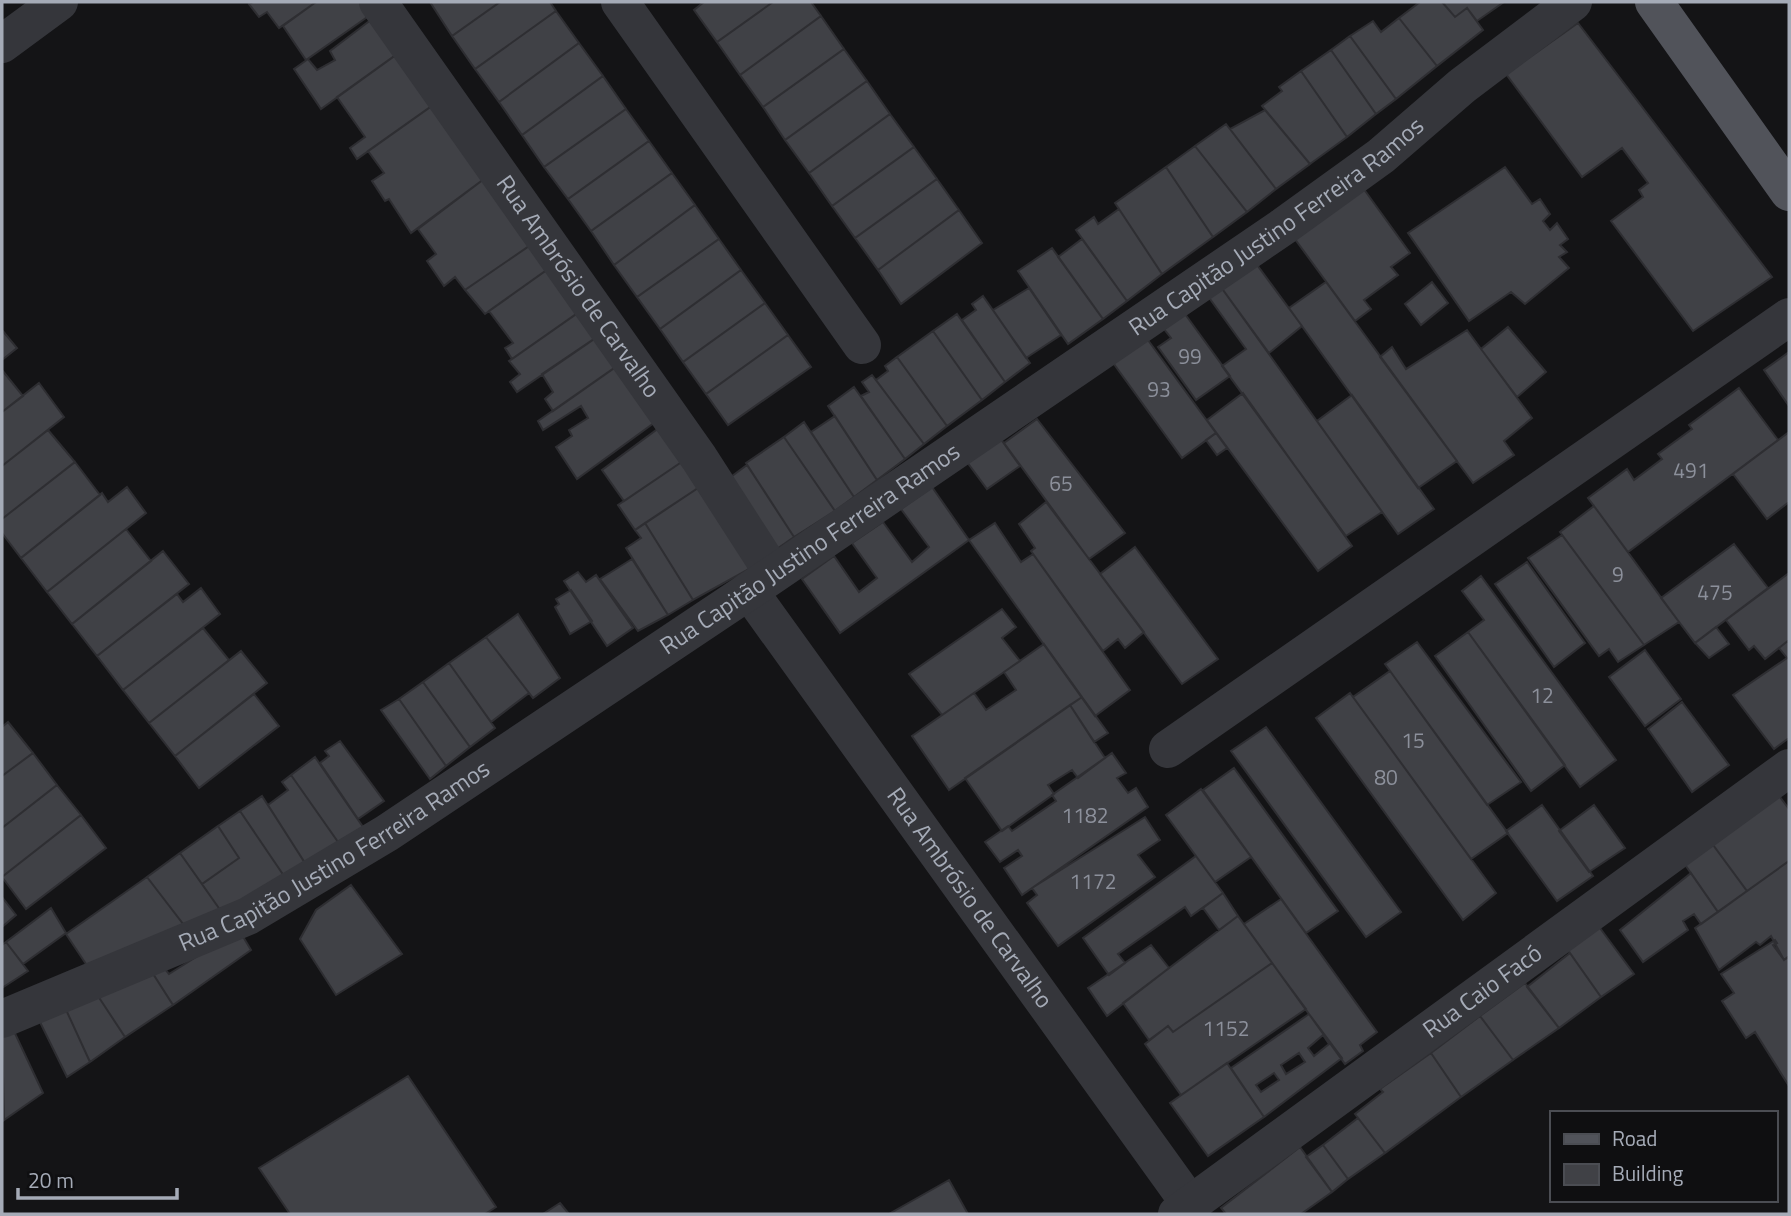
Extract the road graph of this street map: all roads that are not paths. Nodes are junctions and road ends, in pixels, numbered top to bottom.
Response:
1 (59, 2) edge
2 (378, 2) edge
3 (620, 2) edge
4 (1573, 2) edge
5 (1654, 2) edge
6 (2, 44) edge
7 (1789, 192) edge
8 (1789, 317) edge
9 (862, 345) dead end
10 (761, 582) junction
11 (1168, 749) dead end
12 (1789, 768) edge
13 (2, 1019) edge
14 (1184, 1209) edge

1 - 6 street
2 - 10 street, Rua Ambrósio de Carvalho
3 - 9 street
4 - 10 street, Rua Capitão Justino Ferreira Ramos
5 - 7 main road
8 - 11 street
10 - 13 street, Rua Capitão Justino Ferreira Ramos
10 - 14 street, Rua Ambrósio de Carvalho
12 - 14 street, Rua Caio Facó

